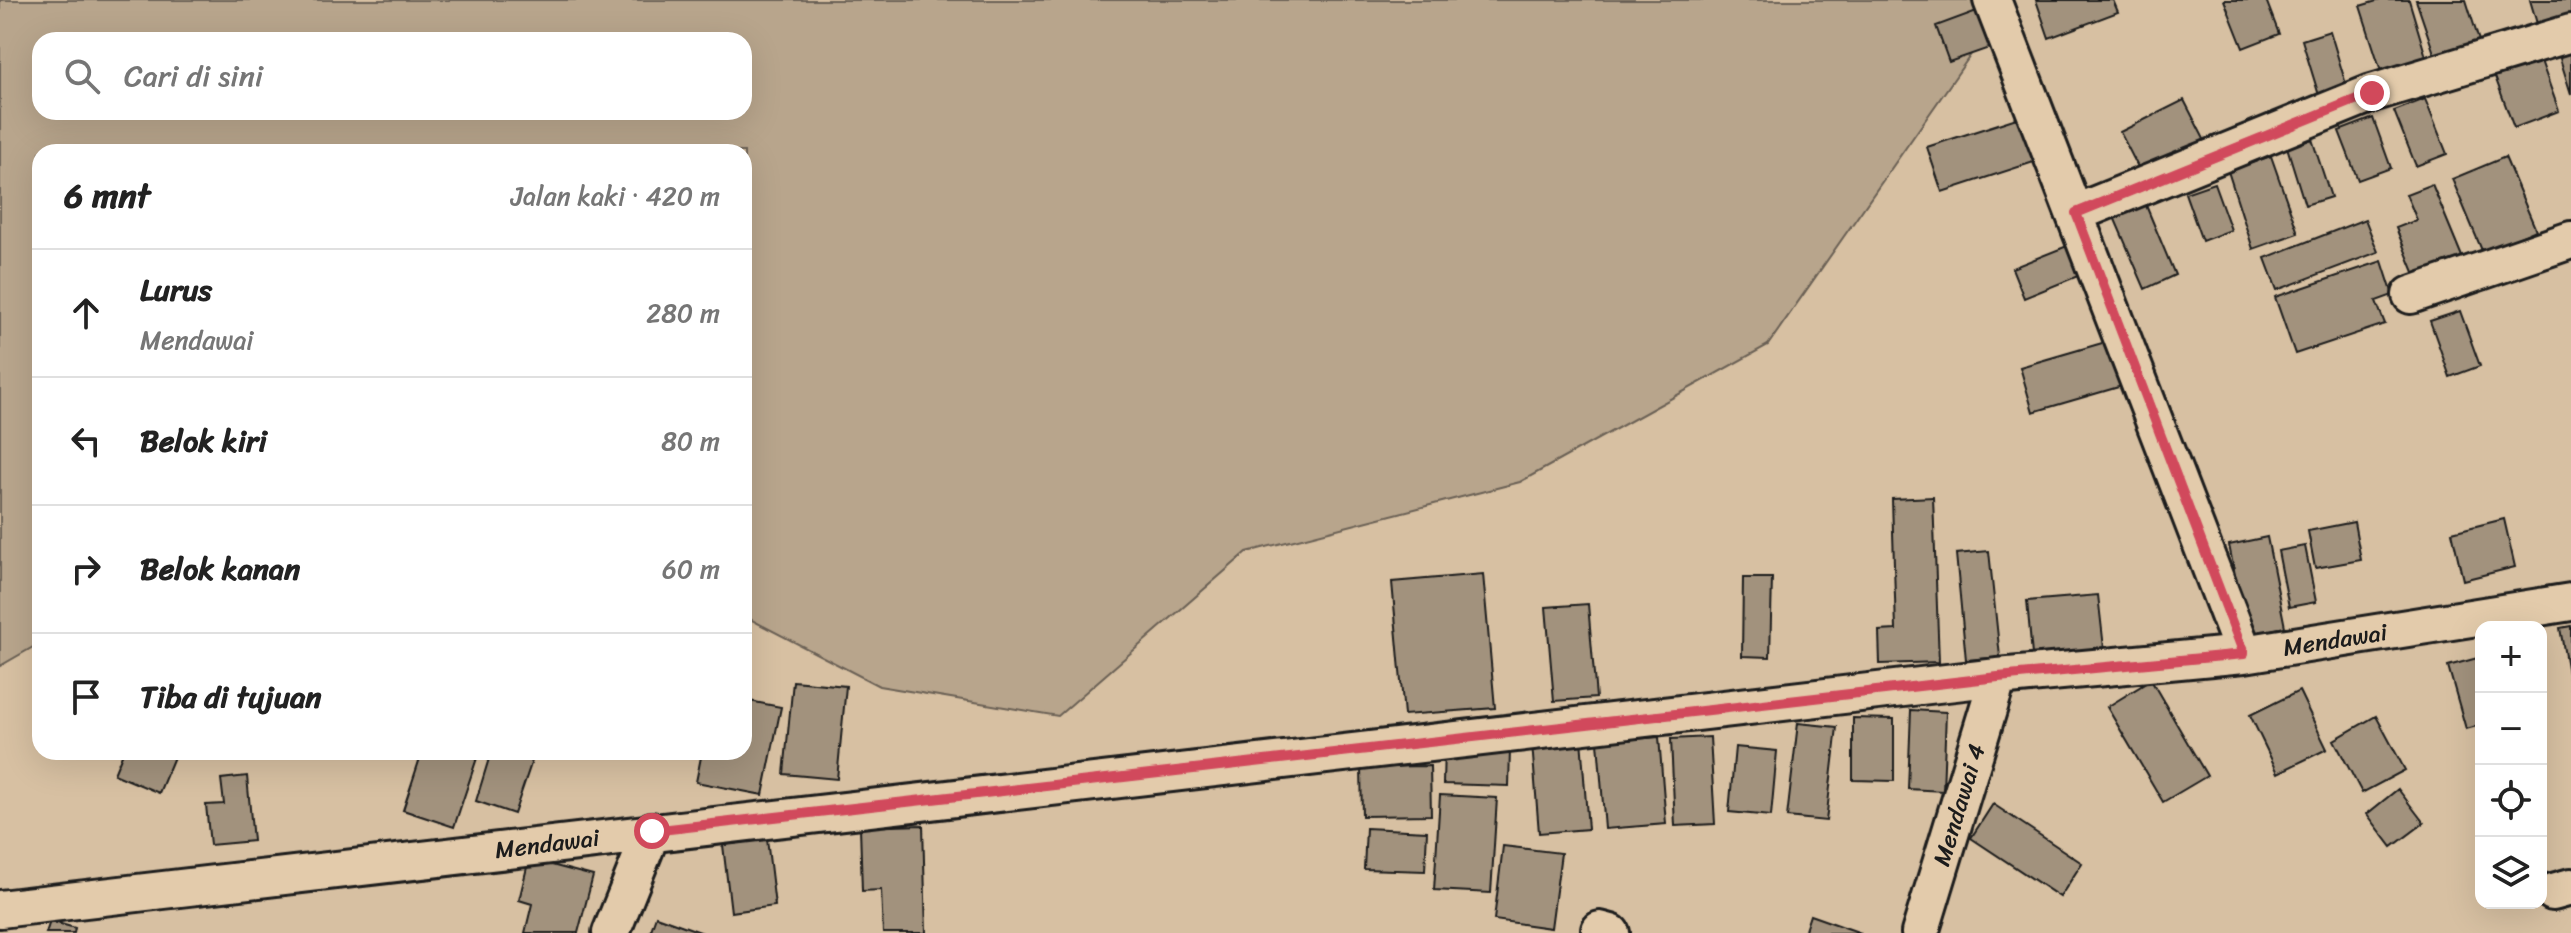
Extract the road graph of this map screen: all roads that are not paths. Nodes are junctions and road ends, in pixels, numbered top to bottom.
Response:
1 (1992, 0) edge
2 (2571, 33) edge
3 (2076, 213) junction
4 (2571, 240) edge
5 (2411, 295) dead end
6 (2571, 602) edge
7 (2244, 654) junction
8 (1998, 677) junction
9 (652, 831) junction
10 (0, 909) edge
11 (611, 933) edge
12 (1920, 933) edge

1 - 3 street
2 - 3 street
3 - 7 street
4 - 5 street
6 - 7 street, Mendawai
7 - 8 street, Mendawai
8 - 9 street, Mendawai
8 - 12 street, Mendawai 4
9 - 10 street, Mendawai
9 - 11 street

